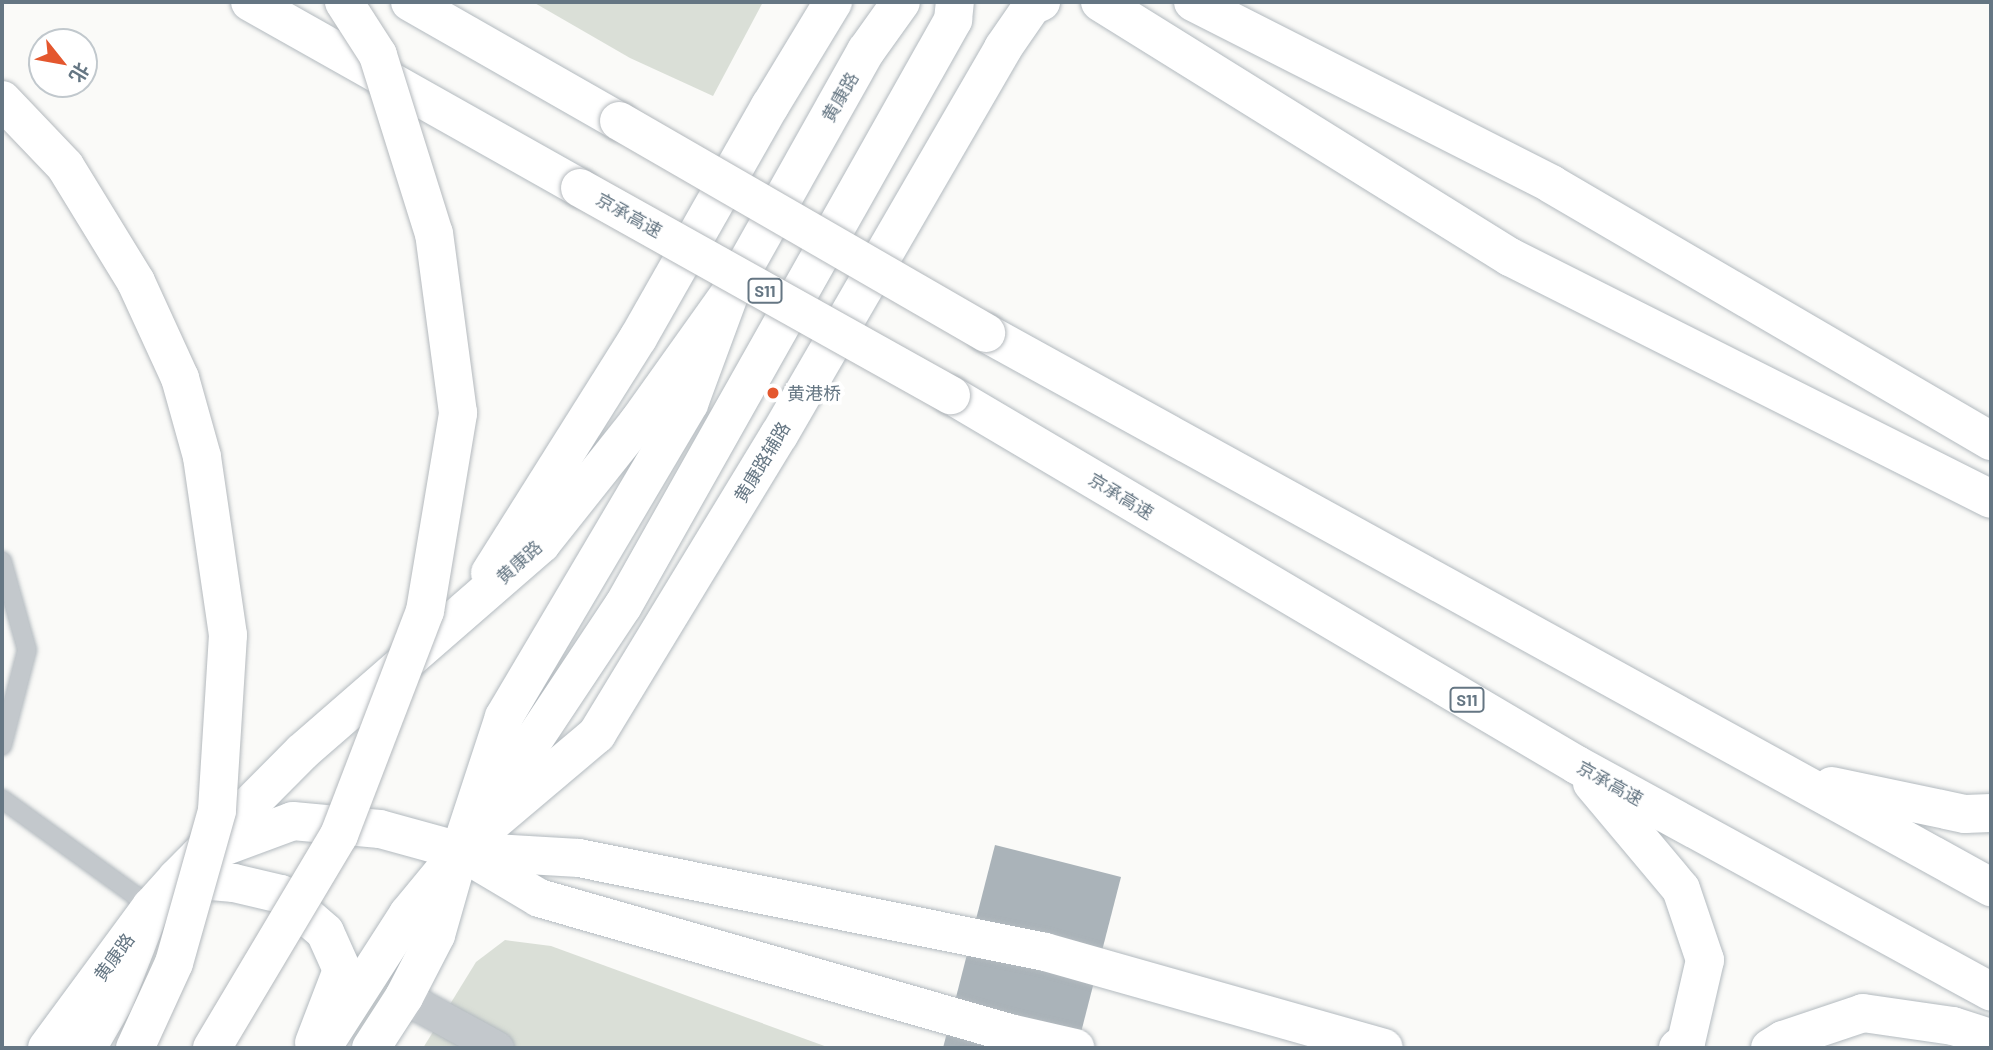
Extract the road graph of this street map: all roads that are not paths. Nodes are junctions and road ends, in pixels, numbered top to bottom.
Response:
1 (250, 2) edge
2 (344, 2) edge
3 (410, 2) edge
4 (833, 2) edge
5 (901, 2) edge
6 (955, 2) edge
7 (1041, 2) edge
8 (1100, 2) edge
9 (1193, 2) edge
10 (2, 100) edge
11 (730, 293) junction
12 (1991, 441) edge
13 (1991, 499) edge
14 (2, 561) edge
15 (470, 606) junction
16 (2, 746) edge
17 (1577, 765) junction
18 (1794, 778) junction
19 (2, 799) edge
20 (1991, 813) edge
21 (460, 850) junction
22 (188, 867) junction
23 (1991, 887) edge
24 (151, 907) junction
25 (1991, 992) edge
26 (404, 997) junction
27 (1991, 1038) edge
28 (47, 1048) edge
29 (87, 1048) edge
30 (135, 1048) edge
31 (212, 1048) edge
32 (311, 1048) edge
33 (322, 1048) edge
34 (371, 1048) edge
35 (497, 1048) edge
36 (1075, 1048) edge
37 (1384, 1048) edge
38 (1678, 1048) edge
39 (1770, 1048) edge

1 - 17 main road, 京承高速 / S11, bridge
2 - 31 main road, bridge
3 - 18 main road, bridge
4 - 15 main road
5 - 11 main road, 黄康路
6 - 21 main road
7 - 21 main road, 黄康路辅路
8 - 13 main road
9 - 12 main road
10 - 30 main road, bridge
11 - 15 main road, 黄康路
11 - 21 main road
14 - 16 lane
15 - 22 main road, 黄康路
17 - 25 main road, 京承高速 / S11
17 - 38 main road
18 - 20 main road
18 - 23 main road
19 - 24 lane
21 - 22 main road
21 - 26 main road
21 - 33 main road
21 - 36 main road
21 - 37 main road
22 - 24 main road, 黄康路
22 - 32 main road
24 - 28 main road, 黄康路
24 - 29 main road
26 - 34 main road
26 - 35 street
27 - 39 main road

